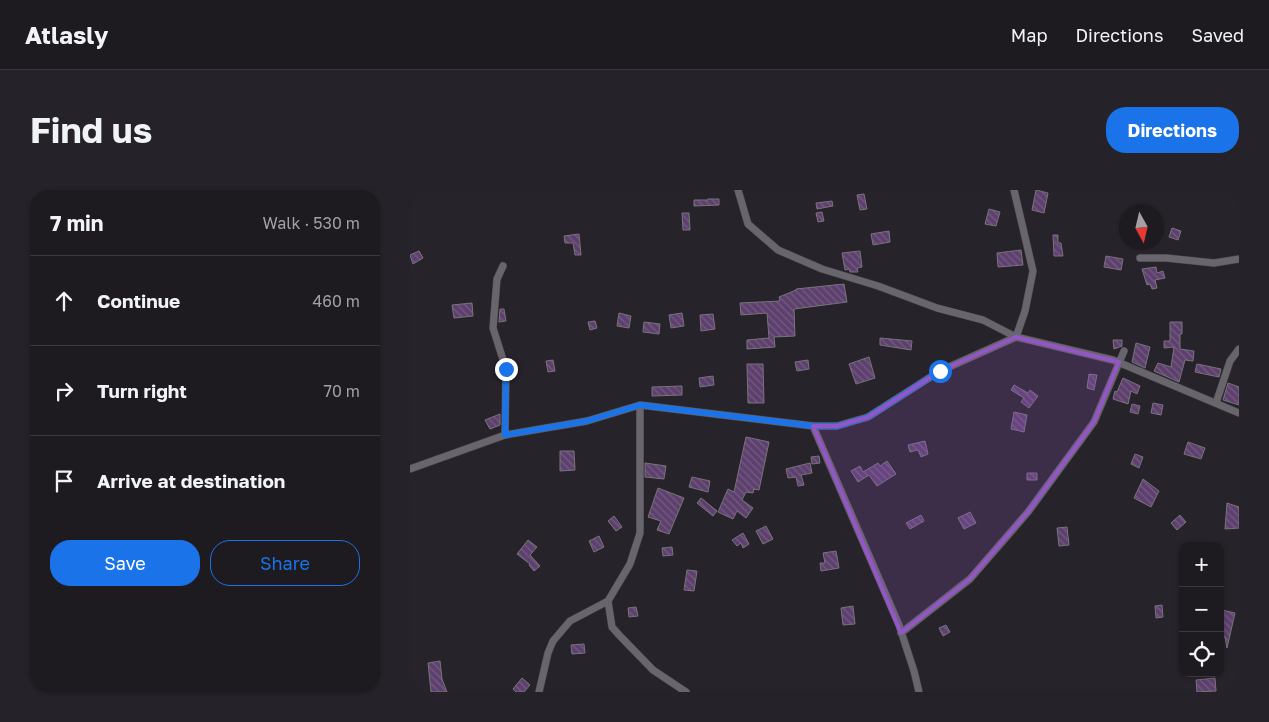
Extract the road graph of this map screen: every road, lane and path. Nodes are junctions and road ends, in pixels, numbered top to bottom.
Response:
1 (738, 190) edge
2 (1014, 190) edge
3 (1140, 258) dead end
4 (1239, 259) edge
5 (503, 266) dead end
6 (1016, 336) junction
7 (1239, 349) edge
8 (1124, 352) dead end
9 (1119, 362) junction
10 (1216, 403) junction
11 (640, 405) junction
12 (1239, 413) edge
13 (813, 426) junction
14 (505, 435) junction
15 (410, 470) edge
16 (608, 601) junction
17 (902, 633) junction
18 (539, 692) edge
19 (686, 692) edge
20 (919, 692) edge

1 - 6 street
2 - 6 street
3 - 4 street
5 - 14 street
6 - 9 street
6 - 13 street
7 - 10 street
8 - 9 street
9 - 10 street
9 - 17 street
10 - 12 street
11 - 13 street
11 - 14 street
11 - 16 street
13 - 17 street
14 - 15 street
16 - 18 street
16 - 19 street
17 - 20 street

